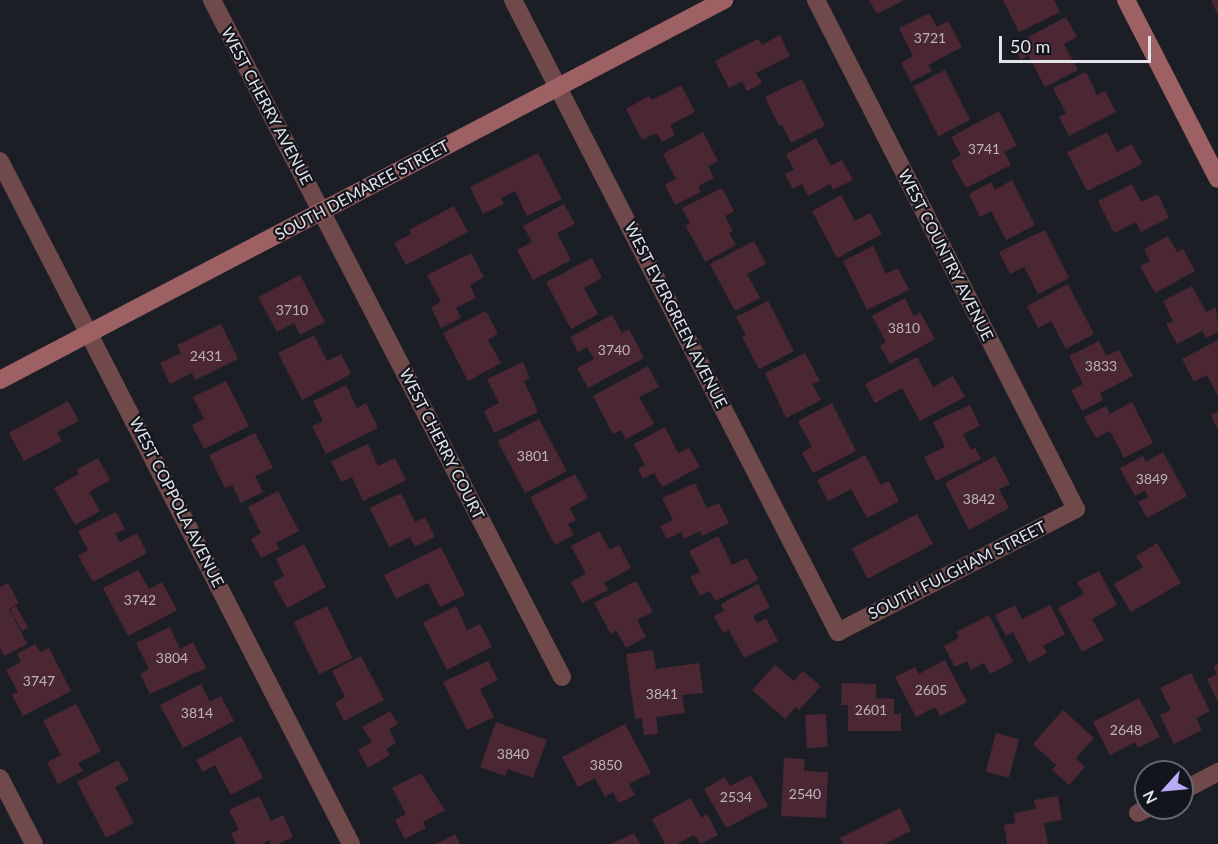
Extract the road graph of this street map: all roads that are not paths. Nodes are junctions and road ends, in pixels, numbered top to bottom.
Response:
1 (212, 0) edge
2 (513, 0) edge
3 (724, 0) edge
4 (816, 0) edge
5 (1126, 0) edge
6 (559, 87) junction
7 (0, 161) edge
8 (1218, 179) edge
9 (322, 211) junction
10 (91, 333) junction
11 (0, 380) edge
12 (1076, 509) joint
13 (838, 632) joint
14 (562, 677) dead end
15 (1218, 772) edge
16 (0, 778) edge
17 (1194, 784) edge
18 (34, 844) edge
19 (351, 844) edge

1 - 9 street, WEST CHERRY AVENUE
2 - 6 street, WEST EVERGREEN AVENUE
3 - 6 main road, SOUTH DEMAREE STREET
4 - 12 street, WEST COUNTRY AVENUE
5 - 8 main road
6 - 9 main road, SOUTH DEMAREE STREET
6 - 13 street, WEST EVERGREEN AVENUE
7 - 10 street, WEST COPPOLA AVENUE
9 - 10 main road, SOUTH DEMAREE STREET
9 - 14 street, WEST CHERRY COURT
10 - 11 main road, SOUTH DEMAREE STREET
10 - 19 street, WEST COPPOLA AVENUE
12 - 13 street, SOUTH FULGHAM STREET
15 - 17 street
16 - 18 street

